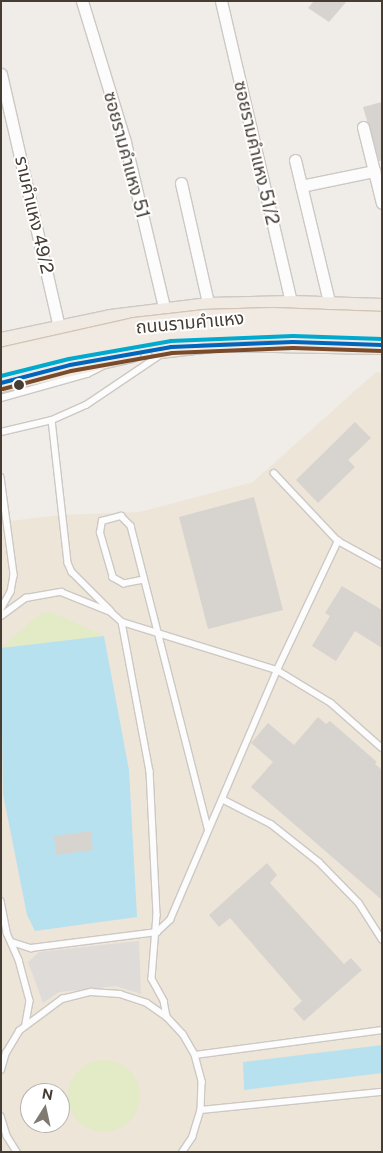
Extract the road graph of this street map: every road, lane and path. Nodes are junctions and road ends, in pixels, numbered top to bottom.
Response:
1 (82, 1) edge
2 (221, 1) edge
3 (1, 74) edge
4 (363, 127) dead end
5 (295, 160) dead end
6 (374, 171) junction
7 (181, 183) dead end
8 (301, 186) junction
9 (382, 202) edge
10 (292, 305) junction
11 (326, 306) junction
12 (209, 307) junction
13 (361, 307) junction
14 (382, 308) edge
15 (165, 311) junction
16 (382, 321) edge
17 (60, 328) junction
18 (382, 336) edge
19 (1, 342) edge
20 (324, 342) junction
21 (363, 344) junction
22 (382, 345) edge
23 (171, 347) junction
24 (111, 356) junction
25 (1, 357) edge
26 (1, 372) edge
27 (1, 383) edge
28 (1, 398) edge
29 (52, 420) junction
30 (1, 432) edge
31 (274, 473) dead end
32 (1, 477) edge
33 (338, 541) junction
34 (382, 565) edge
35 (144, 580) junction
36 (1, 609) edge
37 (111, 612) junction
38 (1, 616) edge
39 (122, 622) junction
40 (158, 634) junction
41 (277, 670) junction
42 (382, 748) edge
43 (224, 800) junction
44 (208, 829) junction
45 (1, 901) edge
46 (1, 926) edge
47 (157, 932) junction
48 (7, 933) junction
49 (382, 939) edge
50 (12, 942) junction
51 (167, 1017) junction
52 (26, 1024) junction
53 (382, 1030) edge
54 (195, 1055) junction
55 (1, 1070) edge
56 (382, 1092) edge
57 (201, 1110) junction
58 (1, 1116) edge
59 (4, 1136) edge
60 (17, 1152) edge
61 (183, 1152) edge

1 - 15 street, ซอยรามคำแหง 51
2 - 10 street, ซอยรามคำแหง 51/2
3 - 17 street, รามคำแหง 49/2
4 - 6 street
5 - 8 street
6 - 8 street
6 - 9 street
7 - 12 street
8 - 11 street
10 - 11 main road, ถนนรามคำแหง
10 - 12 main road, ถนนรามคำแหง
11 - 13 main road, ถนนรามคำแหง
11 - 20 main road
12 - 15 main road, ถนนรามคำแหง
13 - 14 main road, ถนนรามคำแหง
13 - 21 main road
15 - 17 main road, ถนนรามคำแหง
16 - 25 main road, ถนนรามคำแหง, bridge
17 - 19 main road, ถนนรามคำแหง
18 - 26 main road, ถนนรามคำแหง, bridge
20 - 21 main road, ถนนรามคำแหง
20 - 23 main road, ถนนรามคำแหง
21 - 22 main road, ถนนรามคำแหง
23 - 24 main road, ถนนรามคำแหง
23 - 29 lane
24 - 27 main road, ถนนรามคำแหง
24 - 28 lane
29 - 30 lane
29 - 37 lane
31 - 33 lane
32 - 36 lane
33 - 34 lane
33 - 41 lane
35 - 35 lane
35 - 40 lane
37 - 38 lane
37 - 39 lane
39 - 40 lane
39 - 47 lane
40 - 41 lane
40 - 44 lane
41 - 42 lane
41 - 43 lane
43 - 44 lane
43 - 49 lane
44 - 47 lane
45 - 48 lane
46 - 48 lane
47 - 50 lane
47 - 51 lane
48 - 50 lane
50 - 52 lane
51 - 52 lane
51 - 54 lane
52 - 55 lane
53 - 54 lane
54 - 57 lane
56 - 57 lane
57 - 61 lane
58 - 59 lane
59 - 60 lane

